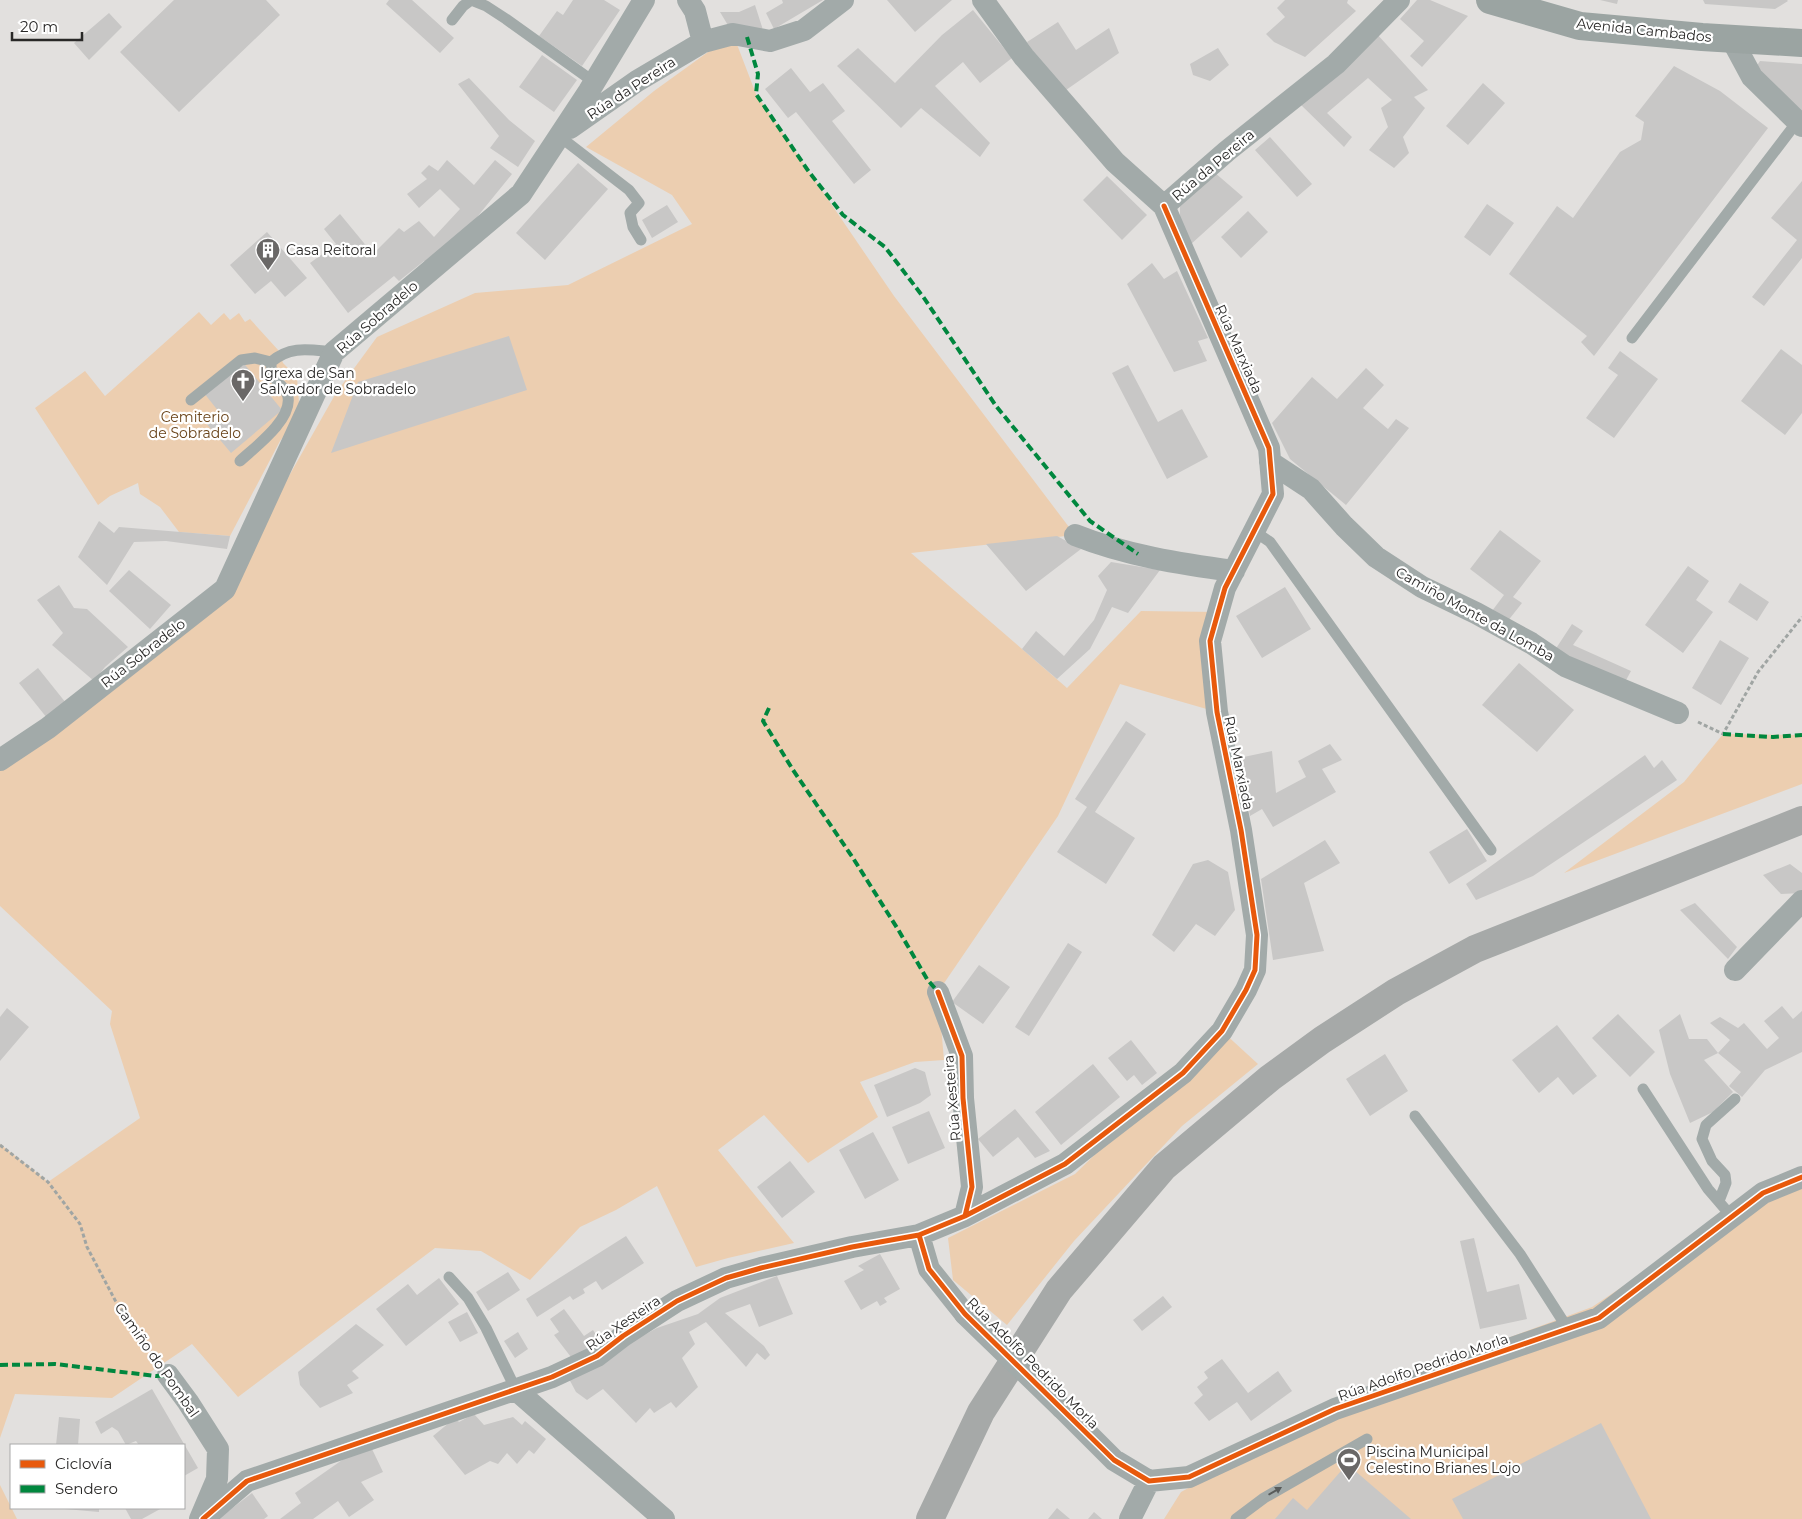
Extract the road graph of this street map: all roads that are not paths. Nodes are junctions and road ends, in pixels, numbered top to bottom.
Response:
1 (644, 0) edge
2 (688, 0) edge
3 (843, 0) edge
4 (983, 0) edge
5 (1399, 0) edge
6 (1490, 0) edge
7 (452, 20) dead end
8 (1731, 38) junction
9 (703, 42) junction
10 (1802, 43) edge
11 (594, 82) junction
12 (1800, 124) edge
13 (559, 136) junction
14 (1164, 206) junction
15 (641, 240) dead end
16 (1632, 338) dead end
17 (334, 352) junction
18 (271, 362) junction
19 (191, 400) dead end
20 (240, 462) dead end
21 (1270, 462) junction
22 (1254, 531) junction
23 (1075, 535) dead end
24 (1234, 571) junction
25 (1678, 714) road end
26 (0, 760) edge
27 (1802, 820) edge
28 (1491, 850) dead end
29 (1802, 901) edge
30 (1735, 970) dead end
31 (938, 992) dead end
32 (1643, 1089) dead end
33 (1735, 1099) dead end
34 (1415, 1116) dead end
35 (1802, 1177) edge
36 (1725, 1209) junction
37 (965, 1216) junction
38 (919, 1235) junction
39 (448, 1276) dead end
40 (1568, 1329) junction
41 (168, 1375) road end
42 (516, 1390) junction
43 (1367, 1439) dead end
44 (1149, 1480) junction
45 (202, 1519) edge
46 (664, 1519) edge
47 (930, 1519) edge
48 (1130, 1519) edge
49 (1236, 1519) edge

1 - 11 street, Rúa Sobradelo
2 - 9 street
3 - 9 street, Rúa da Pereira
4 - 14 street, Rúa da Pereira
5 - 14 street, Rúa da Pereira
6 - 8 main road, Avenida Cambados
7 - 11 lane
8 - 10 main road, Avenida Cambados
8 - 12 street
9 - 13 street, Rúa da Pereira
11 - 13 street, Rúa Sobradelo
12 - 16 lane
13 - 15 lane
13 - 17 street, Rúa Sobradelo
14 - 21 street, Rúa Marxiada
17 - 18 lane
17 - 26 street, Rúa Sobradelo
18 - 19 lane
18 - 20 lane
21 - 22 street, Rúa Marxiada
21 - 25 street, Camiño Monte da Lomba
22 - 24 street, Rúa Marxiada
22 - 28 lane
23 - 24 street
24 - 37 street, Rúa Marxiada
27 - 47 highway
29 - 30 street
31 - 37 street, Rúa Xesteira
32 - 36 lane
33 - 36 lane
34 - 40 lane
35 - 36 street, Rúa Adolfo Pedrido Morla
36 - 40 street, Rúa Adolfo Pedrido Morla
37 - 38 street, Rúa Xesteira
38 - 42 street, Rúa Xesteira
38 - 44 street, Rúa Adolfo Pedrido Morla, bridge
39 - 42 lane
40 - 44 street, Rúa Adolfo Pedrido Morla
41 - 45 street, Camiño do Pombal
42 - 45 street, Rúa Xesteira
42 - 46 street
49 -> 43 lane
44 - 48 street

